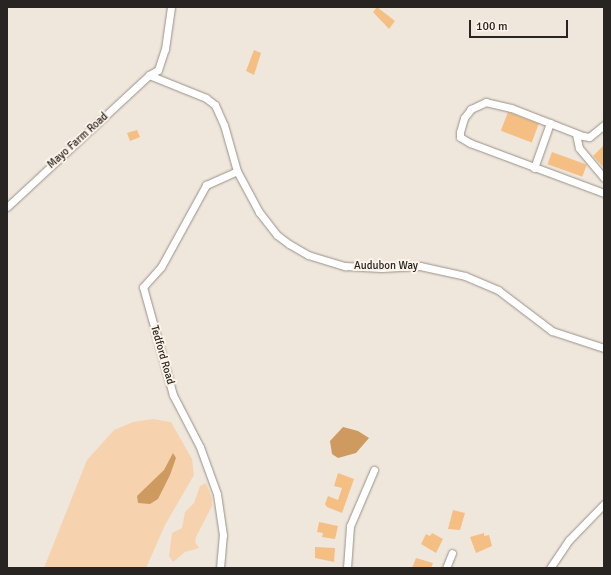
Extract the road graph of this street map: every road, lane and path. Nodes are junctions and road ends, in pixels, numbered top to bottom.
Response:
1 (171, 7) edge
2 (149, 76) junction
3 (550, 123) junction
4 (604, 125) edge
5 (576, 134) junction
6 (534, 168) junction
7 (237, 171) junction
8 (604, 178) edge
9 (604, 193) edge
10 (7, 207) edge
11 (604, 348) edge
12 (374, 470) dead end
13 (604, 504) edge
14 (452, 553) dead end
15 (220, 568) edge
16 (346, 568) edge
17 (446, 568) edge
18 (550, 568) edge

1 - 2 street
2 - 7 street, Audubon Way
2 - 10 street, Mayo Farm Road
3 - 5 street
3 - 6 street
3 - 6 street
4 - 5 street
5 - 8 street
6 - 9 street
7 - 11 street, Audubon Way
7 - 15 street, Tedford Road
12 - 16 street
13 - 18 street
14 - 17 street

